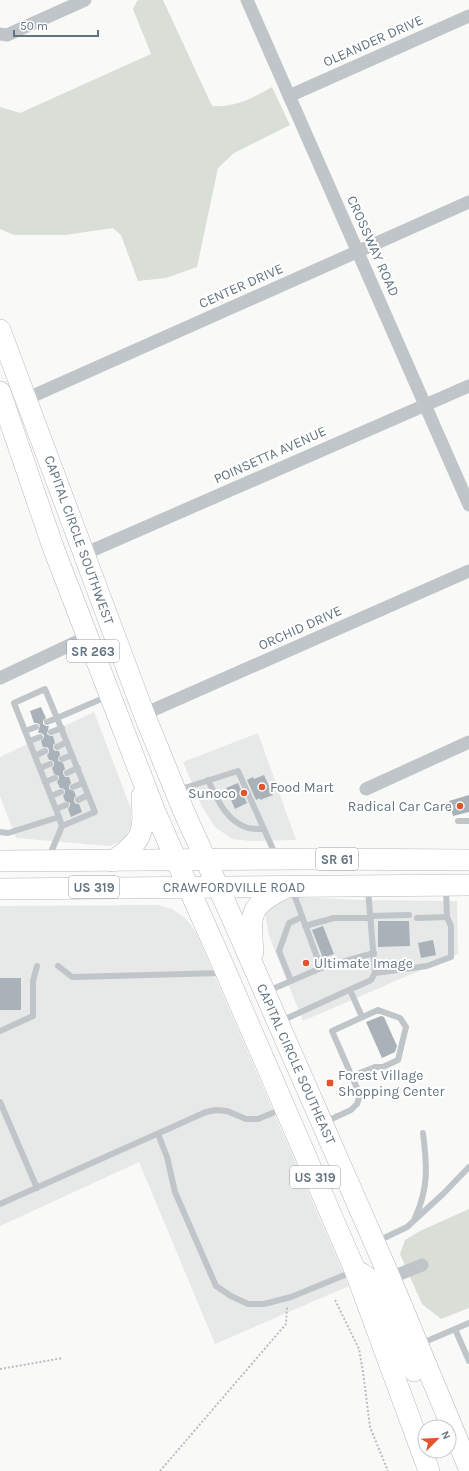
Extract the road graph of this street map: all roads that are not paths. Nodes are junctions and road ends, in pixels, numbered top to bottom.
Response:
1 (85, 0) edge
2 (247, 0) edge
3 (469, 16) edge
4 (0, 34) edge
5 (289, 96) junction
6 (469, 202) edge
7 (358, 251) junction
8 (0, 330) edge
9 (469, 386) edge
10 (0, 392) edge
11 (26, 398) junction
12 (425, 405) junction
13 (4, 417) edge
14 (469, 505) edge
15 (84, 554) junction
16 (469, 571) edge
17 (87, 637) junction
18 (0, 678) edge
19 (110, 695) junction
20 (144, 714) junction
21 (57, 718) junction
22 (47, 722) dead end
23 (36, 727) dead end
24 (62, 728) junction
25 (25, 731) junction
26 (51, 732) dead end
27 (40, 737) dead end
28 (29, 741) junction
29 (67, 742) junction
30 (469, 742) edge
31 (57, 747) dead end
32 (45, 751) dead end
33 (72, 755) junction
34 (35, 756) junction
35 (62, 759) dead end
36 (50, 764) dead end
37 (40, 768) junction
38 (78, 768) junction
39 (67, 773) dead end
40 (141, 777) junction
41 (55, 778) dead end
42 (208, 780) junction
43 (46, 782) junction
44 (83, 783) junction
45 (73, 787) dead end
46 (366, 789) dead end
47 (175, 791) junction
48 (61, 792) dead end
49 (88, 795) junction
50 (51, 796) junction
51 (78, 800) dead end
52 (66, 805) dead end
53 (56, 809) junction
54 (59, 816) junction
55 (458, 821) dead end
56 (469, 821) edge
57 (62, 826) junction
58 (264, 829) junction
59 (0, 832) edge
60 (205, 859) junction
61 (175, 860) junction
62 (278, 860) junction
63 (469, 860) edge
64 (52, 861) junction
65 (113, 861) junction
66 (0, 862) edge
67 (446, 885) junction
68 (469, 885) edge
69 (218, 886) junction
70 (290, 886) junction
71 (368, 886) junction
72 (188, 887) junction
73 (0, 888) edge
74 (409, 915) dead end
75 (302, 917) junction
76 (371, 917) junction
77 (447, 917) junction
78 (417, 918) dead end
79 (305, 926) junction
80 (374, 953) junction
81 (37, 966) dead end
82 (58, 966) dead end
83 (254, 968) junction
84 (321, 968) junction
85 (226, 972) junction
86 (375, 973) junction
87 (291, 981) junction
88 (350, 990) junction
89 (265, 993) junction
90 (362, 1017) junction
91 (278, 1022) junction
92 (0, 1031) edge
93 (352, 1076) junction
94 (0, 1102) edge
95 (285, 1108) junction
96 (322, 1124) junction
97 (423, 1133) dead end
98 (158, 1134) junction
99 (469, 1167) edge
100 (319, 1185) junction
101 (37, 1188) junction
102 (0, 1204) edge
103 (413, 1221) junction
104 (375, 1242) junction
105 (422, 1266) dead end
106 (355, 1270) junction
107 (390, 1278) junction
108 (469, 1323) edge
109 (455, 1329) junction
110 (418, 1344) junction
111 (469, 1361) edge
112 (441, 1419) edge
113 (447, 1419) edge
114 (417, 1430) edge
115 (457, 1443) edge
116 (426, 1459) edge
117 (435, 1459) edge
118 (469, 1468) edge
119 (429, 1471) edge
120 (445, 1471) edge

1 - 4 street
2 - 5 street, CROSSWAY ROAD
3 - 5 street, OLEANDER DRIVE
5 - 7 street, CROSSWAY ROAD
6 - 7 street, CENTER DRIVE
7 - 11 street, CENTER DRIVE
7 - 12 street, CROSSWAY ROAD
8 - 11 main road, CAPITAL CIRCLE SOUTHWEST / SR 263
9 - 12 street, POINSETTA AVENUE
10 - 13 main road, CAPITAL CIRCLE SOUTHWEST / SR 263
11 - 15 main road, CAPITAL CIRCLE SOUTHWEST / SR 263
12 - 14 street, CROSSWAY ROAD
12 - 15 street, POINSETTA AVENUE
13 - 17 main road, CAPITAL CIRCLE SOUTHWEST / SR 263
15 - 20 main road, CAPITAL CIRCLE SOUTHWEST / SR 263
16 - 20 street, ORCHID DRIVE
17 - 18 street
17 - 19 main road, CAPITAL CIRCLE SOUTHWEST / SR 263
19 - 21 lane
19 - 40 main road, CAPITAL CIRCLE SOUTHWEST / SR 263
20 - 47 main road, CAPITAL CIRCLE SOUTHWEST / SR 263
21 - 22 lane
21 - 24 lane
21 - 25 lane
23 - 25 lane
24 - 26 lane
24 - 29 lane
25 - 28 lane
27 - 28 lane
28 - 34 lane
29 - 31 lane
29 - 33 lane
30 - 46 street
32 - 34 lane
33 - 35 lane
33 - 38 lane
34 - 37 lane
36 - 37 lane
37 - 43 lane
38 - 39 lane
38 - 44 lane
40 - 61 main road, CAPITAL CIRCLE SOUTHWEST / SR 263
40 - 65 main road
41 - 43 lane
42 - 47 lane
42 - 58 lane
42 - 58 lane
43 - 50 lane
44 - 45 lane
44 - 49 lane
47 - 60 main road, CAPITAL CIRCLE SOUTHWEST / SR 263
48 - 50 lane
49 - 51 lane
49 - 57 lane
50 - 53 lane
52 - 53 lane
53 - 54 lane
54 - 57 lane
54 - 59 lane
55 - 56 lane
57 - 64 lane
58 - 62 lane
60 - 61 main road, CRAWFORDVILLE ROAD / US 319
60 - 62 main road, CRAWFORDVILLE ROAD / SR 61
60 - 69 main road, CAPITAL CIRCLE SOUTHEAST / US 319
61 - 65 main road, CRAWFORDVILLE ROAD / US 319
61 - 72 main road, CAPITAL CIRCLE SOUTHWEST / SR 263
62 - 63 main road, CRAWFORDVILLE ROAD / SR 61
64 - 65 main road, CRAWFORDVILLE ROAD / US 319
64 - 66 main road, CRAWFORDVILLE ROAD / US 319
67 - 68 main road, CRAWFORDVILLE ROAD / SR 61
67 - 71 main road, CRAWFORDVILLE ROAD / SR 61
67 - 77 lane
69 - 70 main road, CRAWFORDVILLE ROAD / SR 61
69 - 72 main road, CRAWFORDVILLE ROAD / SR 61
69 - 83 main road, CAPITAL CIRCLE SOUTHEAST / US 319
70 - 71 main road, CRAWFORDVILLE ROAD / SR 61
70 - 75 lane
70 - 83 main road
71 - 76 lane
72 - 73 main road, CRAWFORDVILLE ROAD / US 319
72 - 85 main road, CAPITAL CIRCLE SOUTHEAST / US 319
74 - 76 lane
75 - 79 lane
75 - 87 lane
76 - 79 lane
76 - 80 lane
77 - 78 lane
77 - 86 lane
79 - 84 lane
80 - 84 lane
80 - 86 lane
81 - 92 lane
82 - 85 lane
83 - 89 main road, CAPITAL CIRCLE SOUTHEAST / US 319
84 - 87 lane
85 - 95 main road, CAPITAL CIRCLE SOUTHEAST / US 319
86 - 88 lane
87 - 89 lane
88 - 90 lane
88 - 91 lane
89 - 91 main road, CAPITAL CIRCLE SOUTHEAST / US 319
90 - 93 lane
90 - 93 lane
91 - 96 main road, CAPITAL CIRCLE SOUTHEAST / US 319
93 - 96 lane
94 - 101 lane
95 - 98 lane
95 - 100 main road, CAPITAL CIRCLE SOUTHEAST / US 319
96 - 104 main road, CAPITAL CIRCLE SOUTHEAST / US 319
97 - 103 lane
98 - 101 lane
98 - 106 lane
99 - 103 lane
100 - 104 main road
100 - 106 main road, CAPITAL CIRCLE SOUTHEAST / US 319
101 - 102 lane
103 - 104 lane
104 - 107 main road, CAPITAL CIRCLE SOUTHEAST / US 319
105 - 107 street
106 - 112 main road
106 - 114 main road, CAPITAL CIRCLE SOUTHEAST / US 319
107 - 110 main road, CAPITAL CIRCLE SOUTHEAST / US 319
108 - 109 lane
109 - 110 lane
109 - 111 lane
110 - 113 main road, CAPITAL CIRCLE SOUTHEAST / US 319
115 - 118 main road, CAPITAL CIRCLE SOUTHEAST / US 319
116 - 119 main road, CAPITAL CIRCLE SOUTHEAST / US 319
117 - 120 main road

